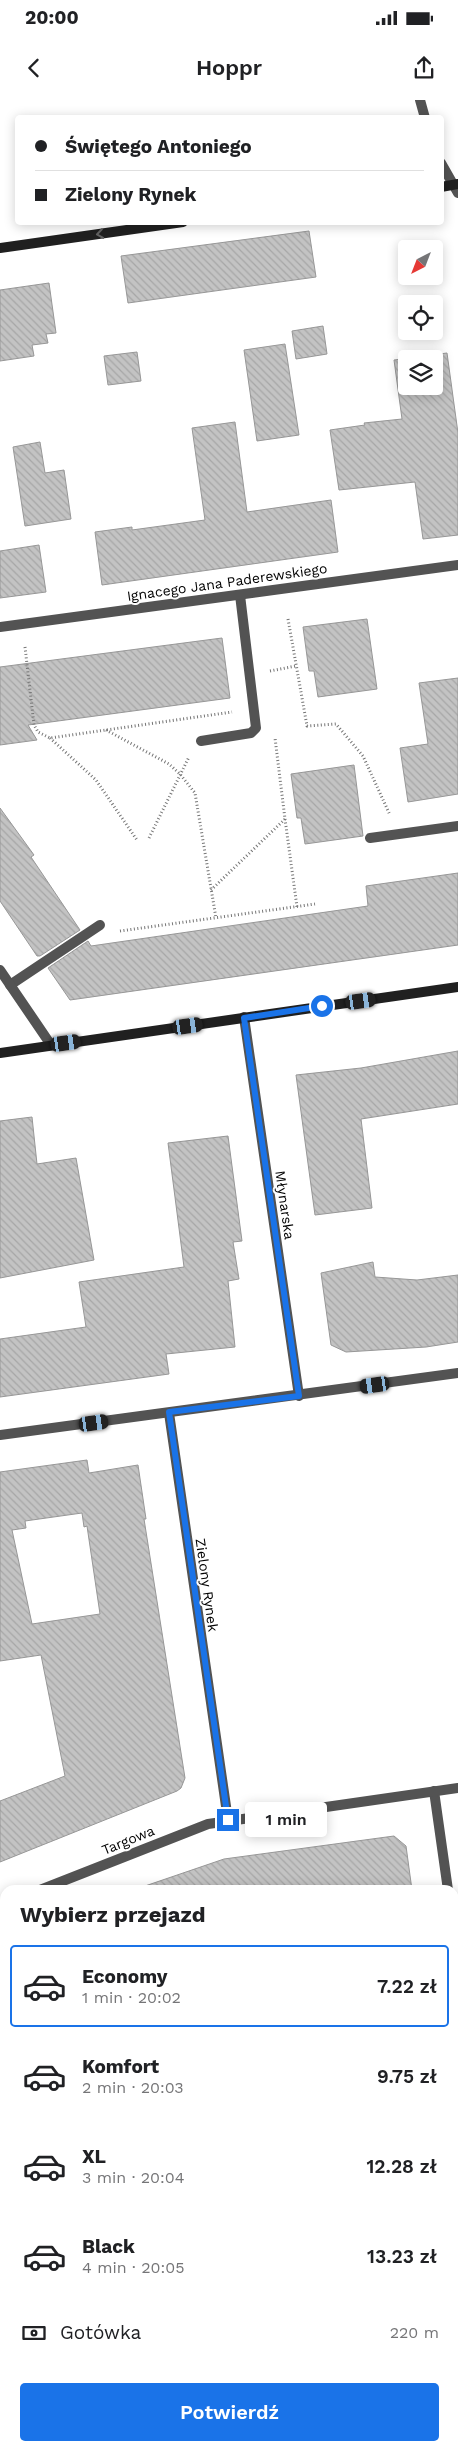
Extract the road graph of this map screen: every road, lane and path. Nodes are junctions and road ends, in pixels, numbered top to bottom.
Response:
1 (420, 100) edge
2 (424, 115) edge
3 (444, 168) edge
4 (456, 188) edge
5 (162, 225) edge
6 (0, 248) edge
7 (458, 565) edge
8 (240, 594) junction
9 (288, 619) dead end
10 (0, 626) edge
11 (25, 647) dead end
12 (266, 662) dead end
13 (296, 666) junction
14 (254, 709) junction
15 (199, 716) junction
16 (199, 724) dead end
17 (106, 730) junction
18 (274, 730) dead end
19 (50, 738) junction
20 (201, 741) dead end
21 (191, 752) dead end
22 (180, 774) junction
23 (285, 819) junction
24 (458, 826) edge
25 (397, 834) junction
26 (149, 838) dead end
27 (370, 838) dead end
28 (137, 840) dead end
29 (211, 890) junction
30 (315, 904) dead end
31 (296, 906) junction
32 (216, 918) junction
33 (100, 925) dead end
34 (83, 936) junction
35 (0, 970) edge
36 (10, 985) junction
37 (458, 987) edge
38 (244, 1018) junction
39 (52, 1045) junction
40 (0, 1052) edge
41 (458, 1373) edge
42 (299, 1396) junction
43 (169, 1412) junction
44 (0, 1435) edge
45 (458, 1788) edge
46 (434, 1791) junction
47 (228, 1820) junction
48 (52, 1885) edge
49 (447, 1885) edge

1 - 2 street
3 - 4 street
5 -> 6 street
7 - 8 street, Ignacego Jana Paderewskiego
8 - 10 street, Ignacego Jana Paderewskiego
8 - 14 street
9 - 13 path
11 - 19 path
12 - 13 path
13 - 25 path
14 - 15 path
14 - 20 street
15 - 16 path
15 - 17 path
17 - 19 path
17 - 22 path
18 - 23 path
19 - 28 path
21 - 22 path
22 - 26 path
22 - 29 path
23 - 29 path
23 - 31 path
24 - 25 street
25 - 27 street
29 - 32 path
30 - 31 path
31 - 32 path
32 - 34 path
33 - 34 street
34 - 36 street
35 - 36 street
36 - 39 street
37 - 38 street
38 - 39 street
38 - 42 street, Młynarska
39 - 40 street
41 - 42 street
42 - 43 street
43 - 44 street
43 - 47 street, Zielony Rynek
45 - 46 street
46 - 47 street
46 - 49 street
47 - 48 street, Targowa

